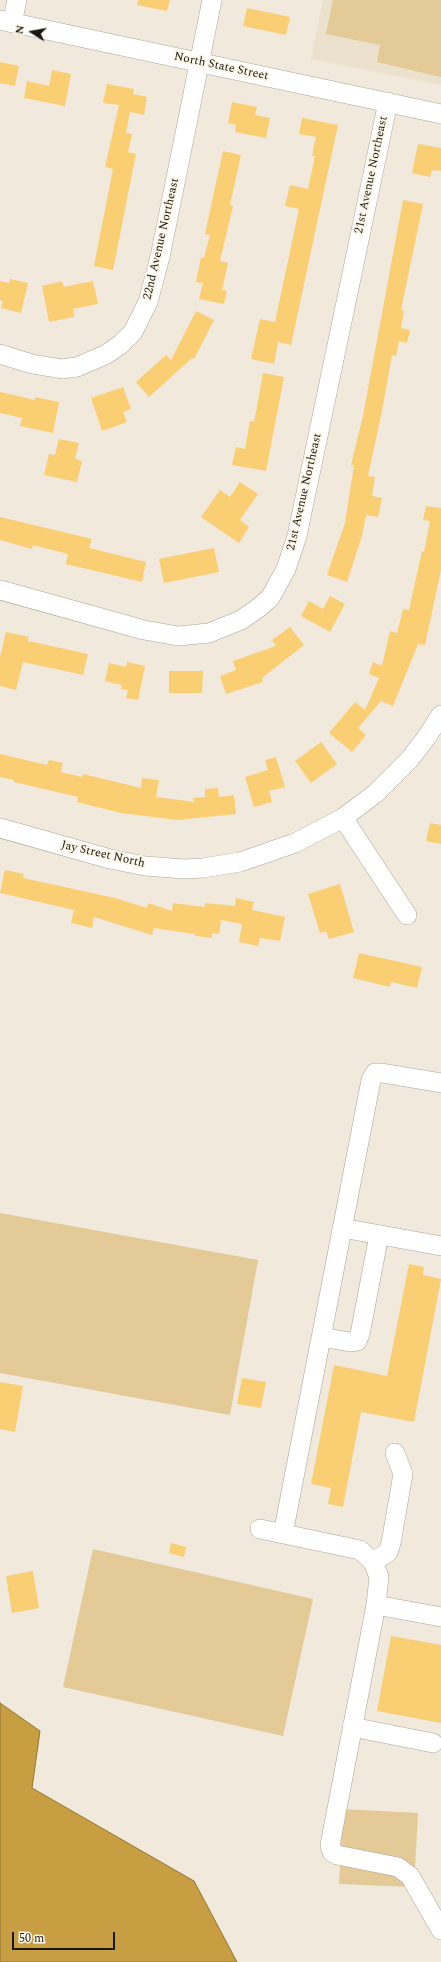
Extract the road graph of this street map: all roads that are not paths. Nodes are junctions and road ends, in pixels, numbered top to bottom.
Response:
1 (17, 0) edge
2 (212, 0) edge
3 (6, 22) edge
4 (200, 62) junction
5 (388, 102) junction
6 (441, 114) edge
7 (0, 354) edge
8 (0, 590) edge
9 (441, 715) edge
10 (343, 818) junction
11 (0, 828) edge
12 (406, 915) dead end
13 (441, 1083) edge
14 (342, 1228) junction
15 (379, 1235) junction
16 (441, 1246) edge
17 (321, 1337) junction
18 (395, 1453) dead end
19 (260, 1529) dead end
20 (282, 1534) junction
21 (373, 1562) junction
22 (376, 1604) junction
23 (441, 1617) edge
24 (352, 1727) junction
25 (433, 1743) dead end
26 (441, 1930) edge

1 - 3 street
2 - 4 street, 22nd Avenue Northeast
3 - 4 street, North State Street
4 - 5 street, North State Street
4 - 7 street, 22nd Avenue Northeast
5 - 6 street, North State Street
5 - 8 street, 21st Avenue Northeast
9 - 10 street, Jay Street North
10 - 11 street, Jay Street North
10 - 12 street
13 - 14 street
14 - 15 street
14 - 17 street
15 - 16 street
15 - 17 street
17 - 20 street
18 - 21 street
19 - 20 street
20 - 21 street
21 - 22 street
22 - 23 street
22 - 24 street
24 - 25 street
24 - 26 street

